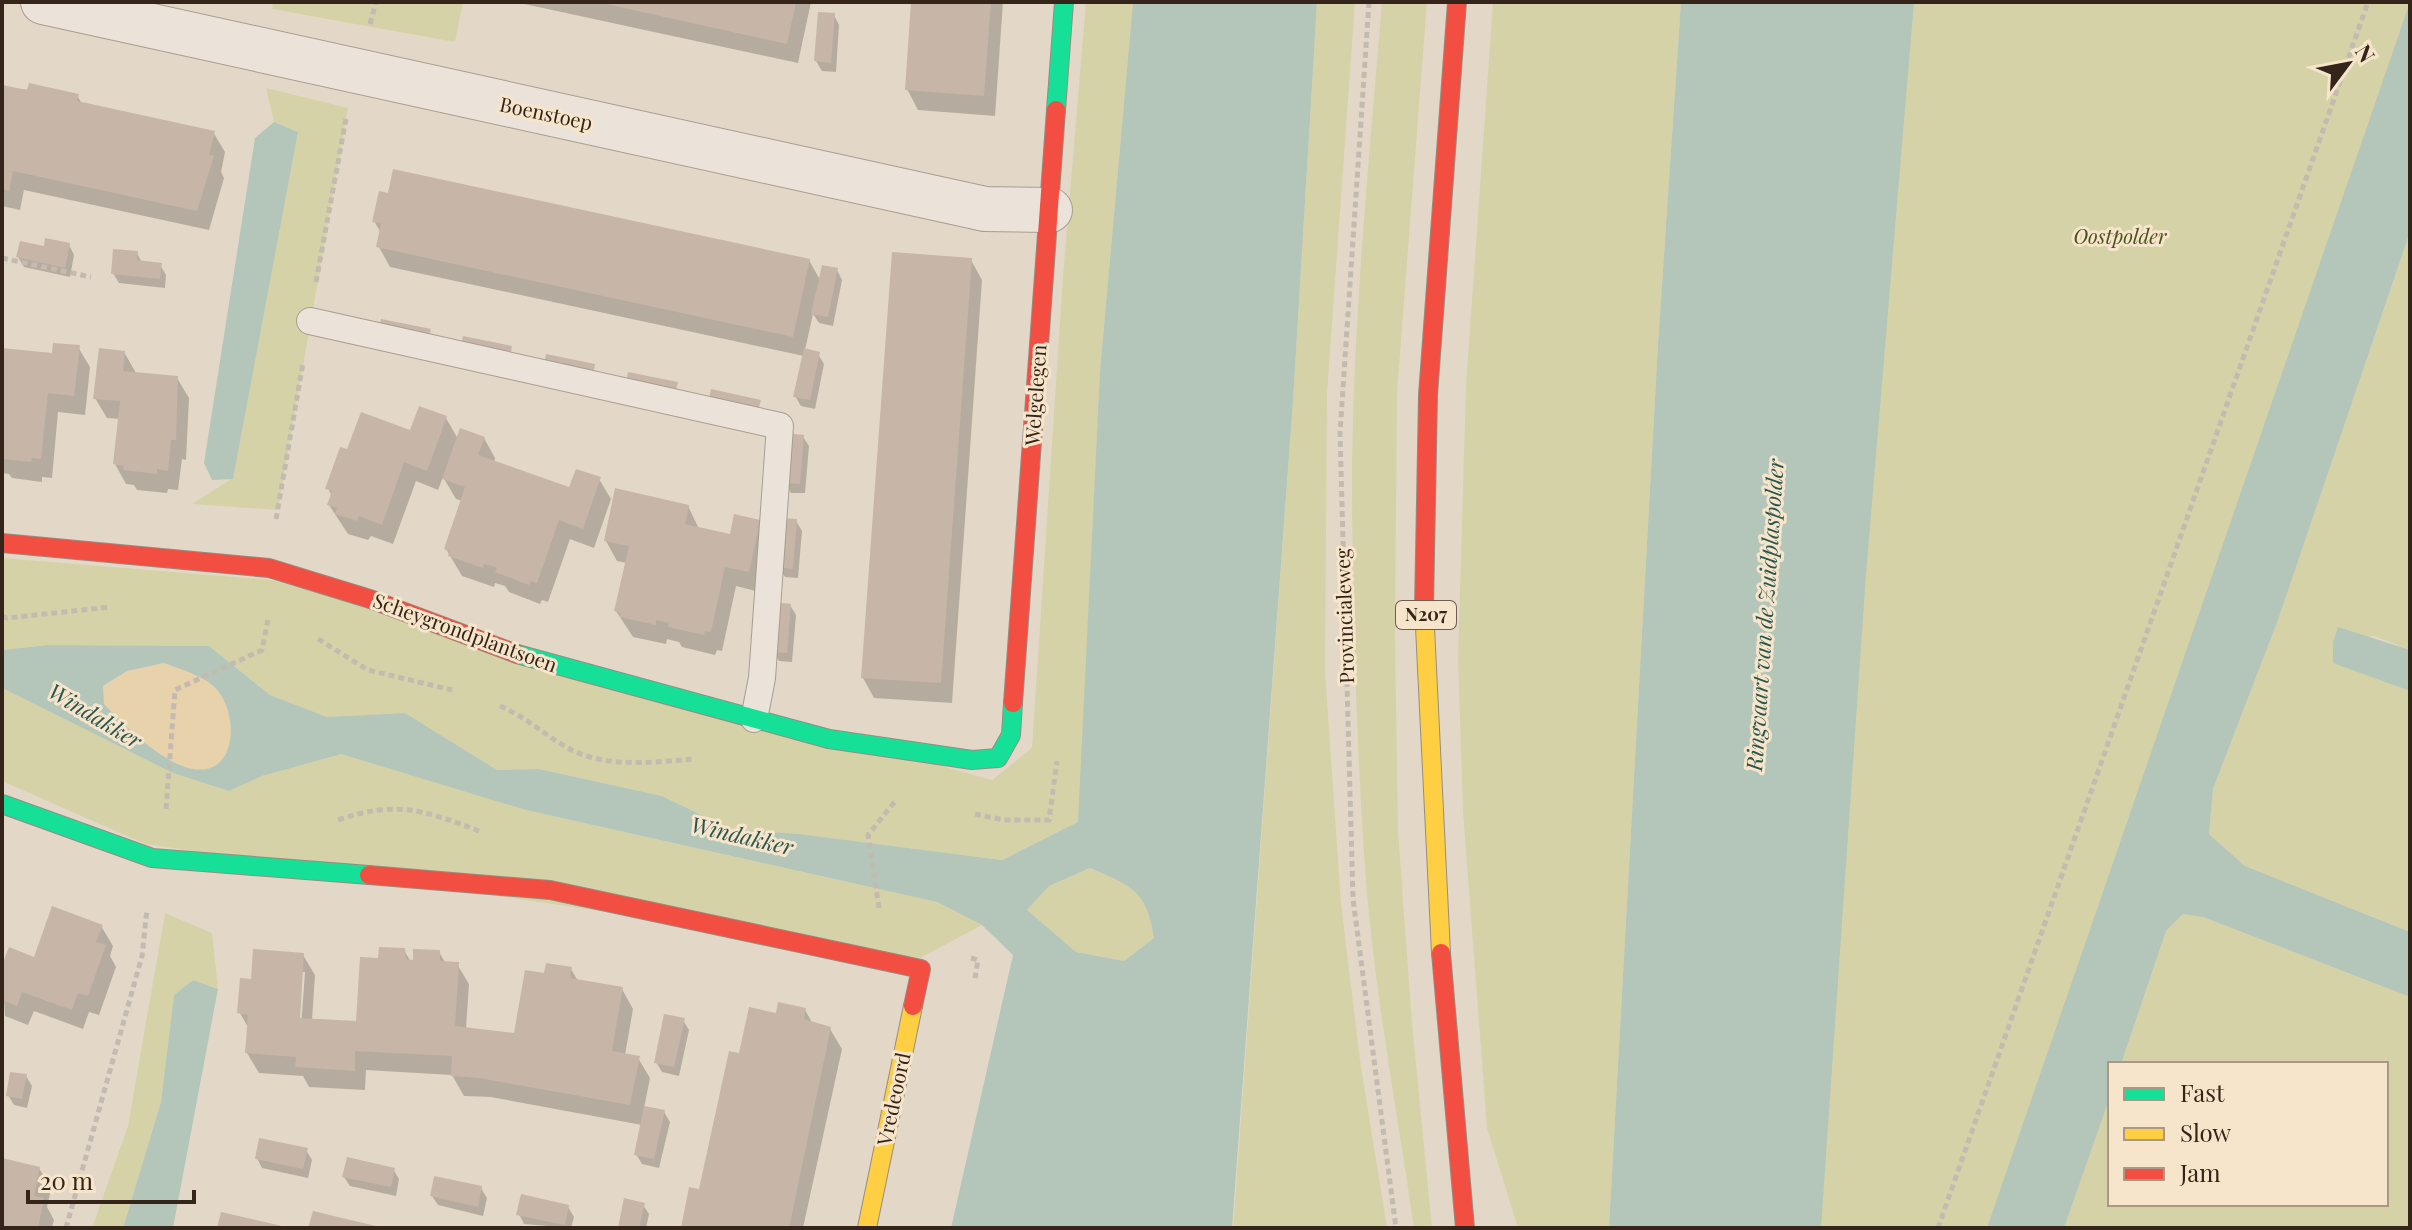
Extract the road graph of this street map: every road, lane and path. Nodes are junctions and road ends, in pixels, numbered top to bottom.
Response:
1 (43, 2) edge
2 (1064, 2) edge
3 (1369, 2) edge
4 (1457, 2) edge
5 (2368, 2) edge
6 (1050, 210) junction
7 (2, 258) edge
8 (91, 277) dead end
9 (310, 321) dead end
10 (2, 543) edge
11 (262, 650) dead end
12 (754, 719) junction
13 (972, 760) joint
14 (2, 804) edge
15 (887, 809) dead end
16 (152, 858) junction
17 (877, 892) dead end
18 (66, 1228) edge
19 (867, 1228) edge
20 (1396, 1228) edge
21 (1465, 1228) edge
22 (1938, 1228) edge

1 - 6 street, Boenstoep
2 - 6 street, Welgelegen
3 - 20 path, Provincialeweg
4 - 21 street, N207
5 - 22 path
6 - 13 street, Welgelegen
7 - 8 path
9 - 12 lane
10 - 12 street, Scheygrondplantsoen
11 - 16 path
12 - 13 street, Scheygrondplantsoen
14 - 16 street
15 - 17 path
16 - 18 path
16 - 19 street, Vredeoord

